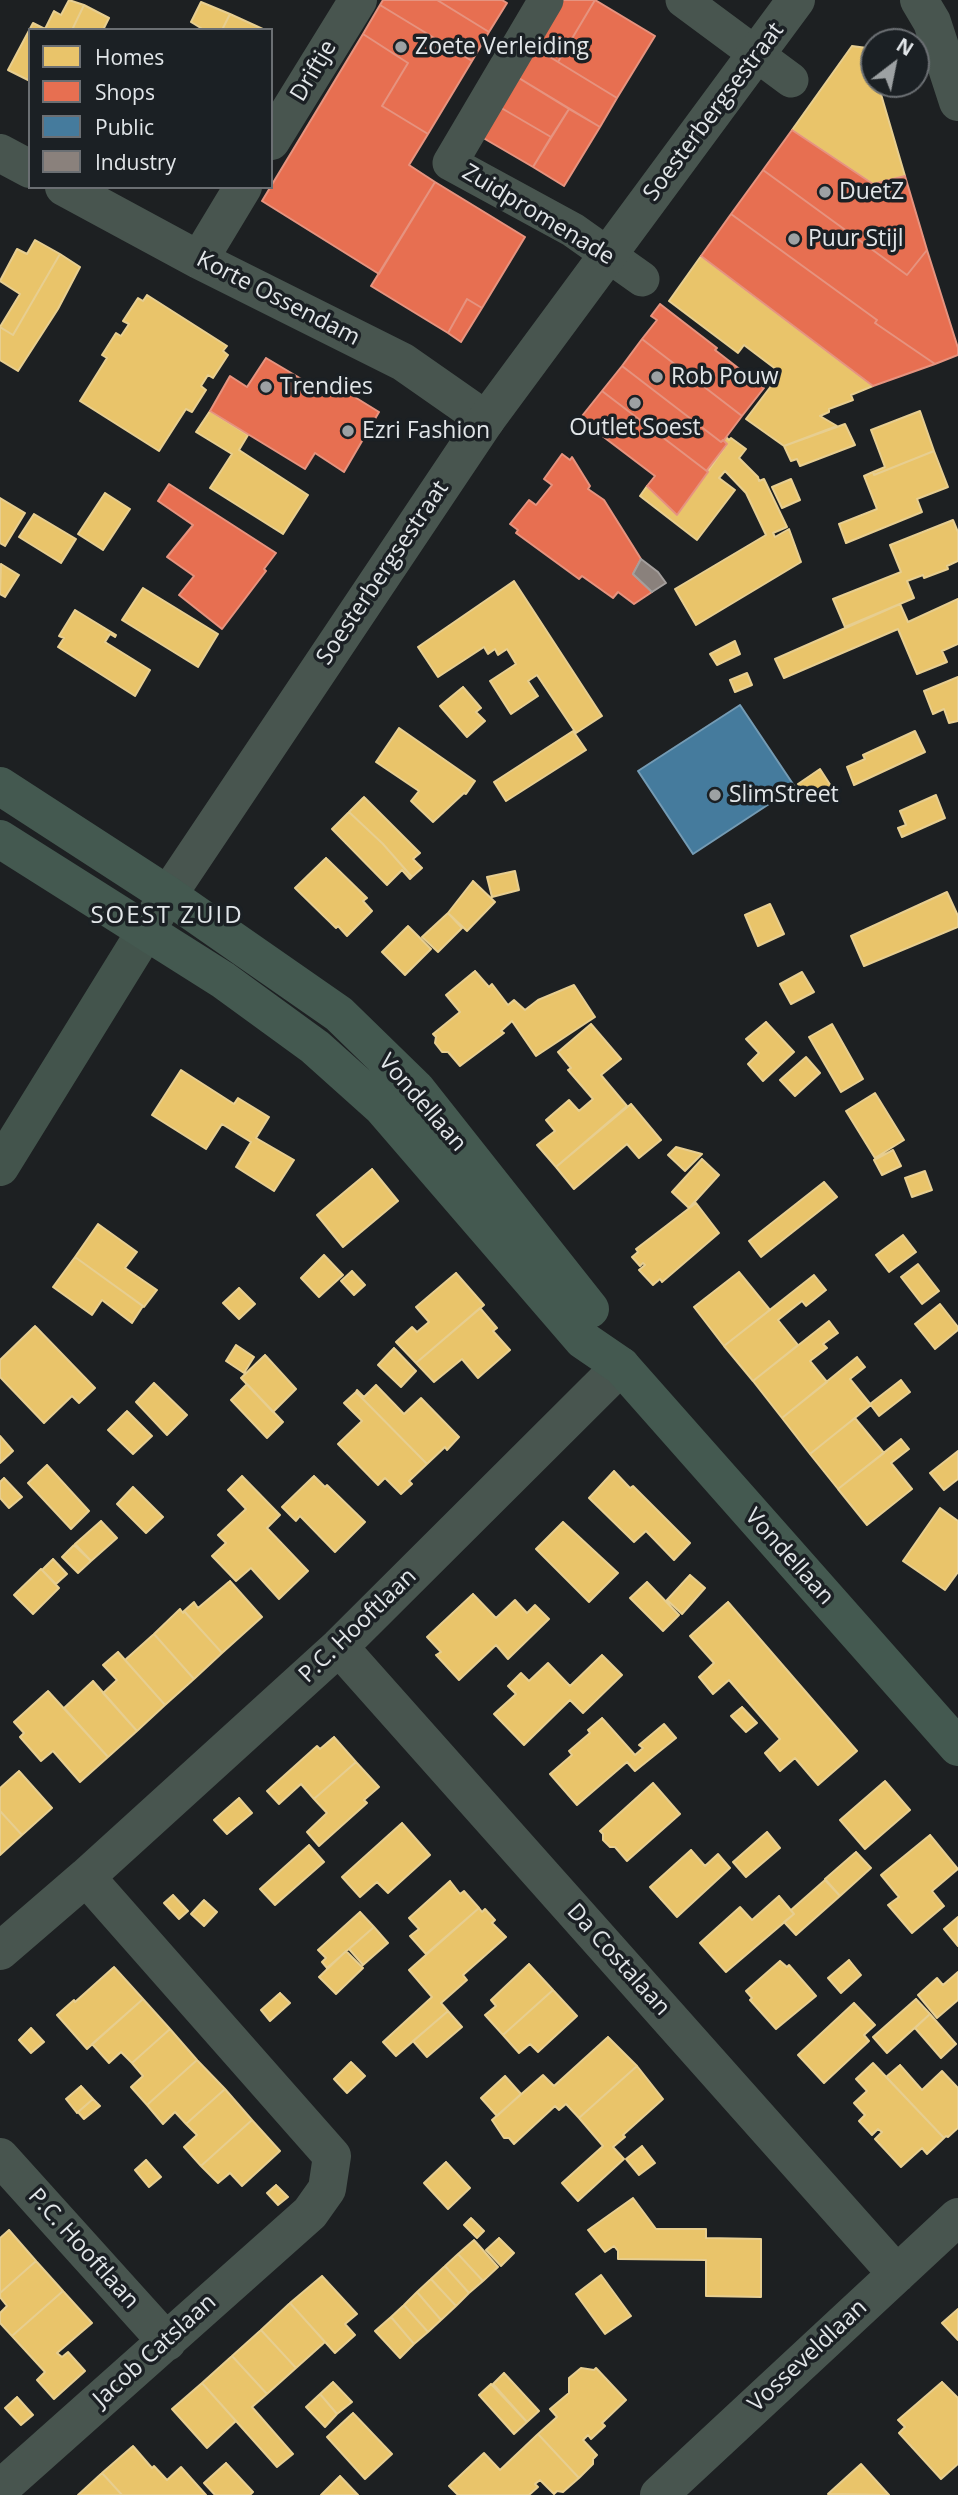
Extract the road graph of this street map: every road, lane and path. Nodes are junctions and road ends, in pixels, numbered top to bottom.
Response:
1 (358, 0) edge
2 (546, 0) edge
3 (683, 0) edge
4 (796, 0) edge
5 (919, 0) edge
6 (757, 55) junction
7 (791, 80) dead end
8 (958, 103) edge
9 (273, 138) edge
10 (0, 153) edge
11 (28, 168) edge
12 (68, 189) edge
13 (242, 189) edge
14 (607, 255) junction
15 (199, 260) junction
16 (642, 279) dead end
17 (485, 420) junction
18 (0, 786) edge
19 (0, 839) edge
20 (168, 895) junction
21 (146, 931) junction
22 (0, 1167) edge
23 (621, 1366) junction
24 (339, 1647) junction
25 (958, 1747) edge
26 (86, 1877) junction
27 (0, 1951) edge
28 (0, 2157) edge
29 (958, 2217) edge
30 (897, 2274) junction
31 (167, 2342) junction
32 (0, 2489) edge
33 (659, 2495) edge

1 - 9 street, Driftje
2 - 14 street, Zuidpromenade
3 - 6 street
4 - 6 street, Soesterbergsestraat
5 - 8 street
6 - 7 street
6 - 14 street, Soesterbergsestraat
10 - 11 street
12 - 15 street, Korte Ossendam
13 - 15 street
14 - 16 street, Zuidpromenade
14 - 17 street, Soesterbergsestraat
15 - 17 street, Korte Ossendam
17 - 20 street, Soesterbergsestraat
18 - 20 main road, Vondellaan
19 - 21 main road, Vondellaan
20 - 21 main road, Soesterbergsestraat
20 - 23 main road, Vondellaan
21 - 22 main road, Soesterbergsestraat
21 - 23 main road, Vondellaan
23 - 24 street, P.C. Hooftlaan
23 - 25 main road, Vondellaan
24 - 26 street, P.C. Hooftlaan
24 - 30 street, Da Costalaan
26 - 27 street, P.C. Hooftlaan
26 - 31 street, Jacob Catslaan
28 - 31 street, P.C. Hooftlaan
29 - 30 street, Vosseveldlaan
30 - 33 street, Vosseveldlaan
31 - 32 street, Jacob Catslaan

